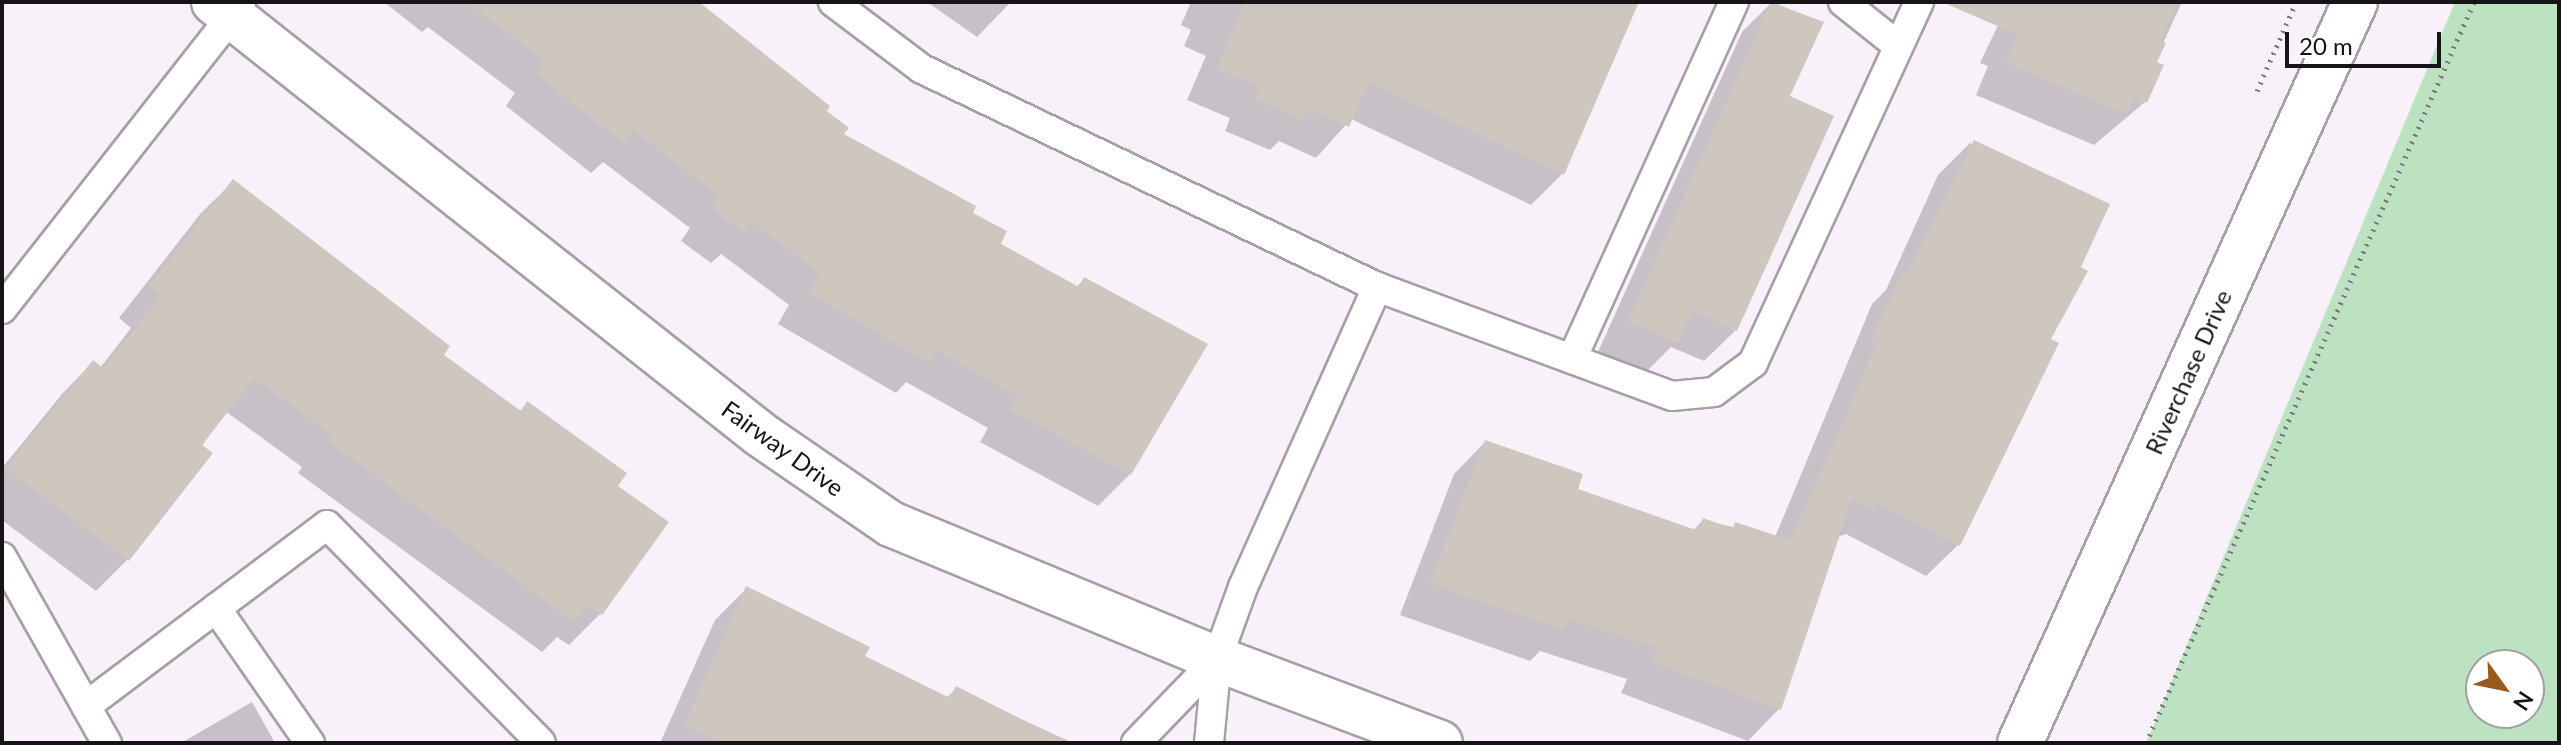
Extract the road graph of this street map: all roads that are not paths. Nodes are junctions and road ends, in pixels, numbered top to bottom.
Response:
1 (833, 2) edge
2 (1734, 2) edge
3 (1843, 2) edge
4 (1919, 2) edge
5 (2355, 2) edge
6 (230, 6) edge
7 (1897, 45) junction
8 (1377, 287) junction
9 (2, 309) edge
10 (1572, 359) junction
11 (2, 557) edge
12 (216, 608) junction
13 (1217, 659) junction
14 (86, 706) junction
15 (107, 743) edge
16 (310, 743) edge
17 (541, 743) edge
18 (1136, 743) edge
19 (1209, 743) edge
20 (1440, 743) edge
21 (2020, 743) edge

1 - 8 lane
2 - 10 lane
3 - 7 lane
4 - 7 lane
5 - 21 street, Riverchase Drive
6 - 9 lane
6 - 13 street, Fairway Drive
7 - 10 lane
8 - 10 lane
8 - 13 lane
11 - 14 lane
12 - 14 lane
12 - 16 lane
12 - 17 lane
13 - 18 lane
13 - 19 lane
13 - 20 street, Fairway Drive
14 - 15 lane

